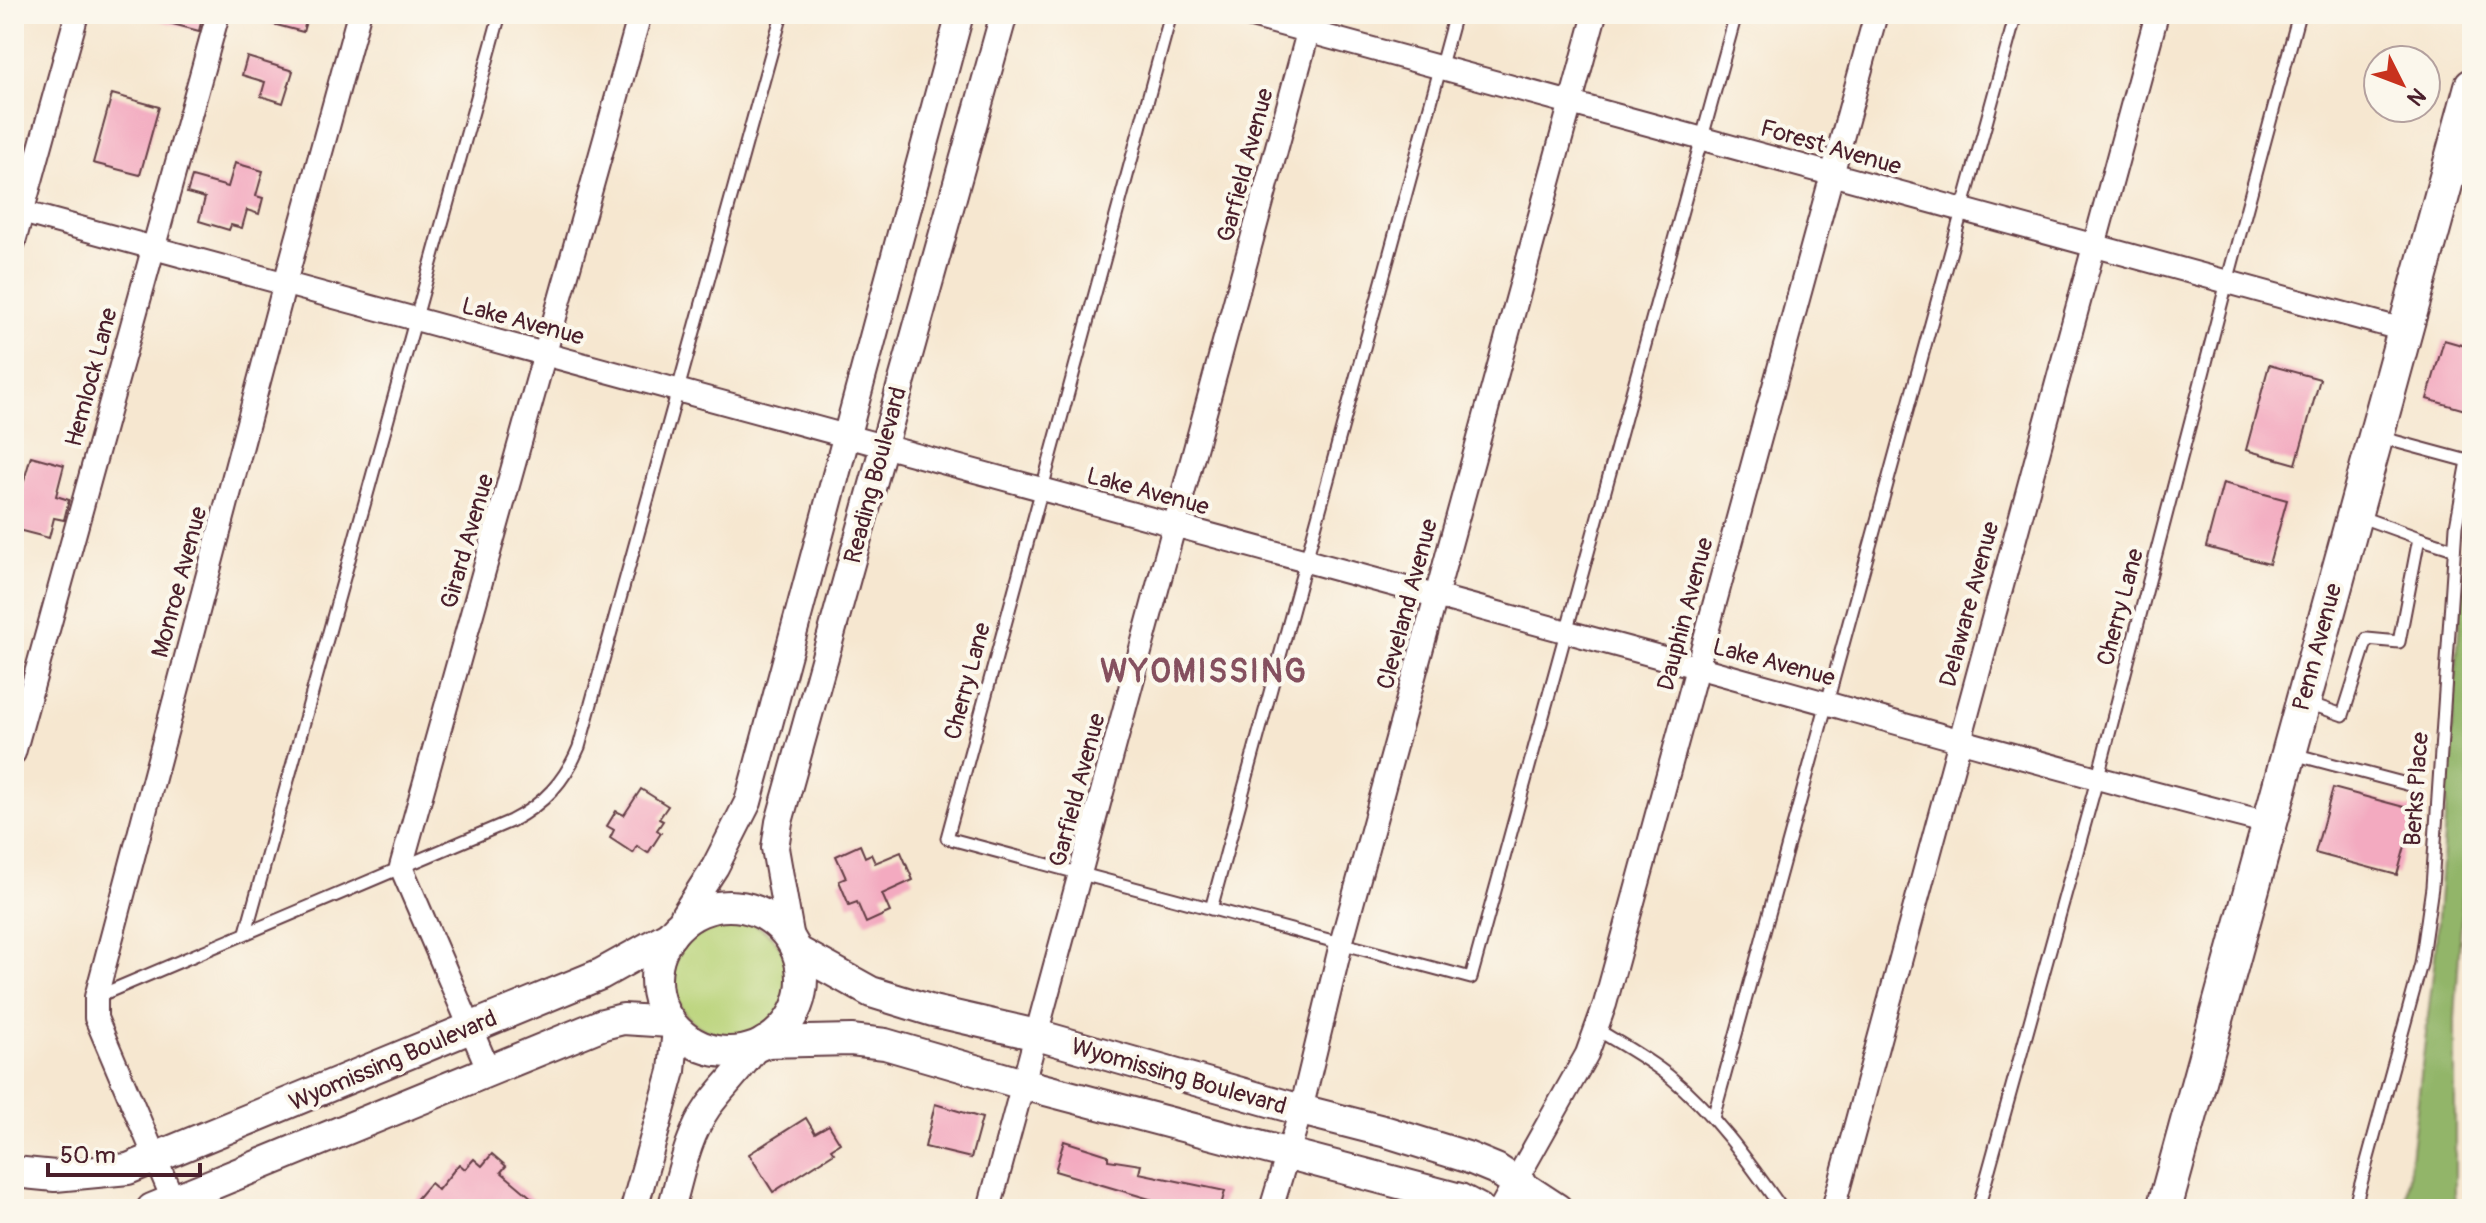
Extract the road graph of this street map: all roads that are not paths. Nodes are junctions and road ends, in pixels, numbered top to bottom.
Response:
1 (77, 14) edge
2 (218, 14) edge
3 (359, 14) edge
4 (500, 14) edge
5 (640, 14) edge
6 (782, 14) edge
7 (960, 14) edge
8 (1004, 14) edge
9 (1171, 14) edge
10 (1244, 14) edge
11 (1455, 14) edge
12 (1595, 14) edge
13 (1736, 14) edge
14 (1876, 14) edge
15 (2016, 14) edge
16 (2157, 14) edge
17 (2299, 14) edge
18 (1310, 23) edge
19 (1441, 68) junction
20 (2472, 86) edge
21 (1570, 104) junction
22 (1701, 139) junction
23 (1832, 175) junction
24 (1962, 210) junction
25 (18, 211) edge
26 (14, 242) edge
27 (2093, 246) junction
28 (154, 247) junction
29 (2227, 282) junction
30 (285, 283) junction
31 (415, 319) junction
32 (2404, 330) junction
33 (546, 355) junction
34 (680, 390) junction
35 (845, 434) junction
36 (2375, 436) junction
37 (883, 445) junction
38 (1042, 489) junction
39 (2353, 514) junction
40 (1175, 526) junction
41 (2419, 538) junction
42 (2454, 549) junction
43 (1306, 560) junction
44 (1436, 597) junction
45 (1566, 631) junction
46 (1697, 668) junction
47 (2302, 701) junction
48 (1827, 703) junction
49 (1959, 739) junction
50 (14, 753) edge
51 (2289, 753) junction
52 (2097, 780) junction
53 (2414, 786) dead end
54 (2269, 823) junction
55 (401, 867) junction
56 (1081, 873) junction
57 (1211, 909) junction
58 (676, 930) junction
59 (246, 932) junction
60 (1341, 944) junction
61 (794, 945) junction
62 (96, 997) junction
63 (673, 1025) junction
64 (471, 1026) junction
65 (1596, 1029) junction
66 (1037, 1035) junction
67 (760, 1045) junction
68 (489, 1071) junction
69 (1023, 1084) junction
70 (1301, 1110) junction
71 (1713, 1118) junction
72 (1288, 1153) junction
73 (154, 1159) junction
74 (14, 1172) edge
75 (1516, 1182) junction
76 (168, 1206) edge
77 (634, 1209) edge
78 (671, 1209) edge
79 (989, 1209) edge
80 (1271, 1209) edge
81 (1479, 1209) edge
82 (1500, 1209) edge
83 (1557, 1209) edge
84 (1782, 1209) edge
85 (1833, 1209) edge
86 (1978, 1209) edge
87 (2164, 1209) edge
88 (2354, 1209) edge

1 - 25 street
2 - 28 street, Hemlock Lane
3 - 30 street, Monroe Avenue
4 - 31 lane
5 - 33 street, Girard Avenue
6 - 34 lane
7 - 35 street, Reading Boulevard
8 - 37 street, Reading Boulevard
9 - 38 lane, Cherry Lane
10 - 18 street, Forest Avenue
11 - 19 lane
12 - 21 street, Cleveland Avenue
13 - 22 lane
14 - 23 street, Dauphin Avenue
15 - 24 lane
16 - 27 street, Delaware Avenue
17 - 29 lane, Cherry Lane
18 - 19 street, Forest Avenue
18 - 40 street, Garfield Avenue
19 - 21 street, Forest Avenue
19 - 43 lane
20 - 32 main road, Penn Avenue
21 - 22 street, Forest Avenue
21 - 44 street, Cleveland Avenue
22 - 23 street, Forest Avenue
22 - 45 lane
23 - 24 street, Forest Avenue
23 - 46 street, Dauphin Avenue
24 - 27 street, Forest Avenue
24 - 48 lane
25 - 26 street
25 - 28 street, Lake Avenue
27 - 29 street, Forest Avenue
27 - 49 street, Delaware Avenue
28 - 30 street, Lake Avenue
28 - 50 street, Hemlock Lane
29 - 32 street, Forest Avenue
29 - 52 lane, Cherry Lane
30 - 31 street, Lake Avenue
30 - 62 street, Monroe Avenue
31 - 33 street, Lake Avenue
31 - 59 lane
32 - 36 main road, Penn Avenue
33 - 34 street, Lake Avenue
33 - 55 street, Girard Avenue
34 - 35 street, Lake Avenue
34 - 55 lane
35 - 37 street, Lake Avenue
35 - 58 street, Reading Boulevard
36 - 39 main road, Penn Avenue
36 - 42 lane, Berks Place
37 - 38 street, Lake Avenue
37 - 61 street, Reading Boulevard
38 - 40 street, Lake Avenue
38 - 56 lane, Cherry Lane
39 - 41 lane
39 - 47 main road, Penn Avenue
40 - 43 street, Lake Avenue
40 - 56 street, Garfield Avenue
41 - 42 lane
41 - 47 lane
42 - 88 lane, Berks Place
43 - 44 street, Lake Avenue
43 - 57 lane
44 - 45 street, Lake Avenue
44 - 60 street, Cleveland Avenue
45 - 46 street, Lake Avenue
45 - 60 lane, Cherry Lane
46 - 48 street, Lake Avenue
46 - 65 street, Dauphin Avenue
47 - 51 main road, Penn Avenue
48 - 49 street, Lake Avenue
48 - 71 lane
49 - 52 street, Lake Avenue
49 - 85 street, Delaware Avenue
51 - 53 lane
51 - 54 main road, Penn Avenue
52 - 54 street, Lake Avenue
52 - 86 lane, Cherry Lane
54 - 87 main road, Penn Avenue
55 - 59 lane
55 - 64 street
56 - 57 lane, Cherry Lane
56 - 66 street, Garfield Avenue
57 - 60 lane, Cherry Lane
58 - 61 main road
58 - 63 main road
58 - 64 main road, Wyomissing Boulevard
59 - 62 lane
60 - 70 street, Cleveland Avenue
61 - 66 main road, Wyomissing Boulevard
61 - 67 main road
62 - 73 street, Monroe Avenue
63 - 67 main road
63 - 68 main road, Wyomissing Boulevard
63 - 77 street
64 - 68 street
64 - 73 main road, Wyomissing Boulevard
65 - 71 lane
65 - 75 street, Dauphin Avenue
66 - 69 street, Garfield Avenue
66 - 70 main road, Wyomissing Boulevard
67 - 69 main road, Wyomissing Boulevard
67 - 78 street
68 - 76 main road, Wyomissing Boulevard
69 - 72 main road, Wyomissing Boulevard
69 - 79 street, Garfield Avenue
70 - 72 street, Cleveland Avenue
70 - 75 main road, Wyomissing Boulevard
71 - 84 lane
72 - 80 street, Cleveland Avenue
72 - 81 main road, Wyomissing Boulevard
73 - 74 main road, Wyomissing Boulevard
73 - 76 street, Monroe Avenue
75 - 82 street, Dauphin Avenue
75 - 83 main road, Wyomissing Boulevard

